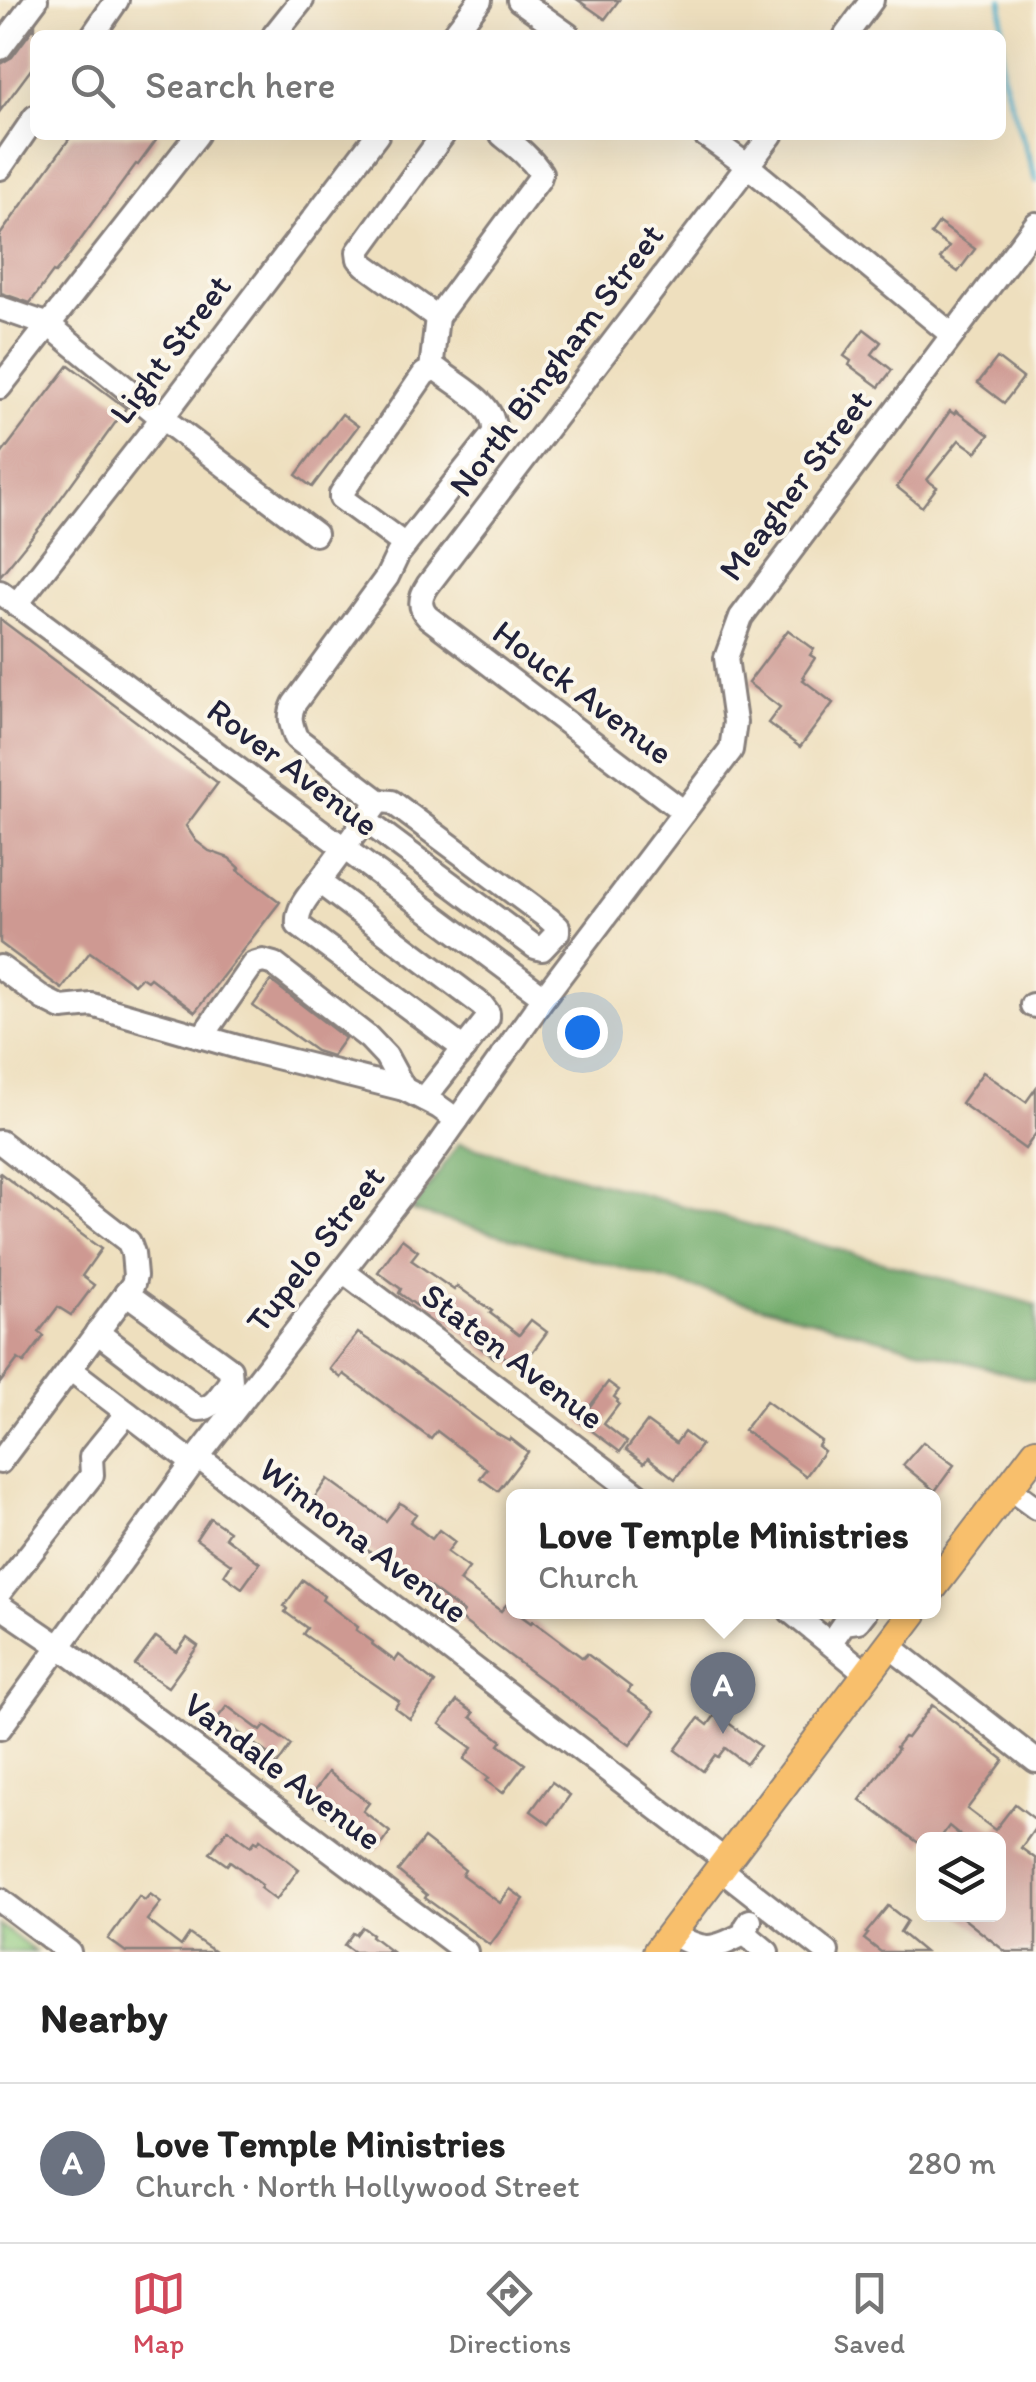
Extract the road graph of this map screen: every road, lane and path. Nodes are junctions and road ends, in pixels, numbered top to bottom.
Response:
1 (36, 0) edge
2 (117, 0) edge
3 (302, 0) edge
4 (480, 0) edge
5 (520, 0) edge
6 (872, 0) edge
7 (540, 15) junction
8 (96, 30) edge
9 (278, 30) edge
10 (457, 30) edge
11 (530, 30) edge
12 (561, 30) edge
13 (850, 30) edge
14 (0, 48) edge
15 (30, 125) edge
16 (193, 140) edge
17 (373, 140) edge
18 (439, 140) edge
19 (508, 140) edge
20 (712, 140) edge
21 (767, 140) edge
22 (748, 166) junction
23 (0, 168) edge
24 (1036, 224) edge
25 (0, 308) edge
26 (437, 317) junction
27 (49, 325) junction
28 (951, 334) junction
29 (431, 370) junction
30 (0, 387) edge
31 (162, 418) junction
32 (315, 534) dead end
33 (404, 545) junction
34 (8, 598) edge
35 (440, 627) joint
36 (372, 810) junction
37 (684, 812) junction
38 (343, 848) junction
39 (319, 882) junction
40 (498, 919) junction
41 (477, 947) junction
42 (0, 967) edge
43 (544, 997) junction
44 (202, 1037) junction
45 (464, 1049) junction
46 (414, 1094) junction
47 (457, 1120) junction
48 (0, 1142) edge
49 (344, 1271) junction
50 (126, 1293) junction
51 (97, 1332) junction
52 (70, 1369) junction
53 (127, 1412) junction
54 (1036, 1452) edge
55 (195, 1460) junction
56 (0, 1462) edge
57 (1009, 1488) junction
58 (631, 1489) edge
59 (1036, 1508) edge
60 (941, 1577) edge
61 (0, 1592) edge
62 (0, 1606) edge
63 (801, 1619) edge
64 (859, 1619) edge
65 (904, 1619) edge
66 (832, 1642) junction
67 (888, 1645) junction
68 (58, 1646) junction
69 (866, 1673) junction
70 (0, 1728) edge
71 (1036, 1760) edge
72 (723, 1864) junction
73 (0, 1900) edge
74 (763, 1902) junction
75 (793, 1926) junction
76 (746, 1933) junction
77 (664, 1942) edge
78 (824, 1951) edge
79 (69, 1952) edge
80 (466, 1952) edge
81 (770, 1952) edge

1 - 14 street
2 - 8 street
3 - 9 street
4 - 10 street
5 - 7 street
6 - 13 street
7 - 11 street
7 - 12 street
15 - 23 street
16 - 27 street
17 - 31 street, Light Street
18 - 26 street
19 - 26 street
20 - 22 street
21 - 22 street, North Bingham Street
22 - 28 street
22 - 35 street, North Bingham Street
24 - 28 street, Meagher Street
25 - 27 street
26 - 29 street
27 - 30 street
27 - 31 street
28 - 37 street, Meagher Street
29 - 33 street
29 - 33 street
31 - 32 street
31 - 34 street, Light Street
33 - 36 street
34 - 38 street, Rover Avenue
35 - 37 street, Houck Avenue
36 - 38 street
36 - 40 street
36 - 40 street
37 - 43 street, Tupelo Street
38 - 39 street
38 - 41 street, Rover Avenue
39 - 45 street
39 - 45 street
40 - 41 street
41 - 43 street, Rover Avenue
42 - 44 street
43 - 47 street, Tupelo Street
44 - 46 street
44 - 46 street
45 - 46 street
46 - 47 street
47 - 49 street, Tupelo Street
48 - 50 street
49 - 55 street, Tupelo Street
49 - 58 street, Staten Avenue
50 - 51 street
50 - 51 street
51 - 52 street
52 - 53 street, Winnona Avenue
52 - 56 street
53 - 55 street, Winnona Avenue
53 - 61 street
54 - 57 main road
55 - 68 street, Tupelo Street
55 - 72 street, Winnona Avenue
57 - 59 street
57 - 60 main road
62 - 68 street, Vandale Avenue
63 - 66 street
64 - 66 street
65 - 67 main road
66 - 69 street
67 - 69 main road
67 - 71 street
68 - 70 street, Tupelo Street
68 - 80 street, Vandale Avenue
69 - 72 main road
72 - 74 street, Winnona Avenue
72 - 77 main road
73 - 79 street
74 - 75 street, Winnona Avenue
74 - 76 street
75 - 78 street, Winnona Avenue
75 - 81 street
76 - 77 street
76 - 81 street

